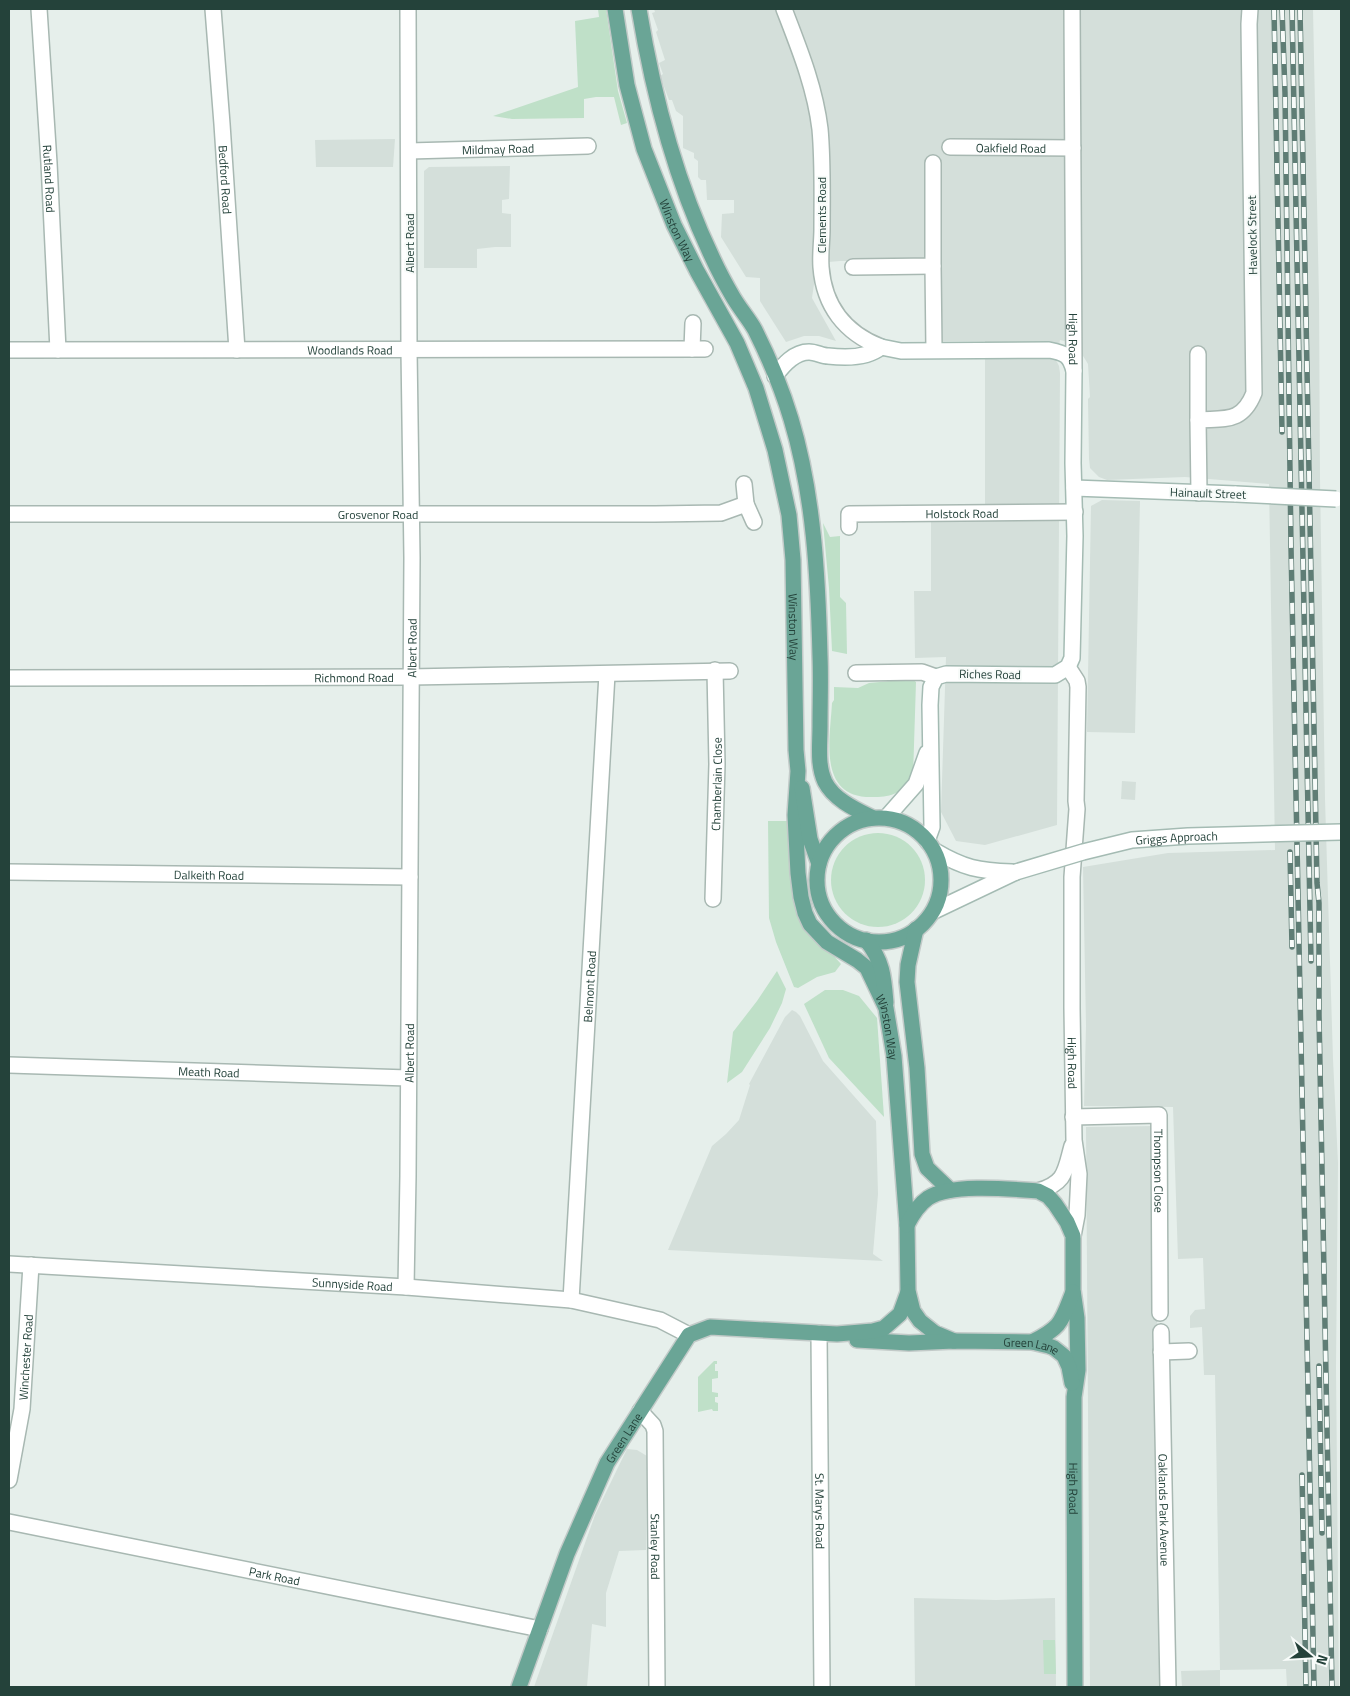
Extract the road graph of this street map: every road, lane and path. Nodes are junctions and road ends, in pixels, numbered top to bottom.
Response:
1 (39, 9) edge
2 (213, 9) edge
3 (408, 9) edge
4 (615, 9) edge
5 (639, 9) edge
6 (784, 9) edge
7 (1072, 9) edge
8 (1250, 9) edge
9 (588, 146) dead end
10 (950, 147) dead end
11 (1073, 148) junction
12 (408, 151) junction
13 (933, 163) dead end
14 (934, 266) junction
15 (853, 267) dead end
16 (692, 323) dead end
17 (881, 347) junction
18 (9, 350) edge
19 (58, 350) junction
20 (237, 350) junction
21 (409, 350) junction
22 (934, 350) junction
23 (1198, 354) dead end
24 (1074, 371) junction
25 (775, 376) junction
26 (1198, 420) junction
27 (744, 484) dead end
28 (1074, 488) junction
29 (1199, 493) junction
30 (1339, 500) edge
31 (746, 504) junction
32 (1075, 512) junction
33 (9, 514) edge
34 (411, 514) junction
35 (846, 518) dead end
36 (754, 522) dead end
37 (1068, 667) junction
38 (723, 671) joint
39 (856, 673) dead end
40 (607, 674) junction
41 (936, 676) junction
42 (410, 677) junction
43 (9, 678) edge
44 (929, 745) junction
45 (798, 771) junction
46 (879, 818) junction
47 (1341, 832) edge
48 (931, 846) junction
49 (819, 864) junction
50 (9, 872) edge
51 (1016, 872) junction
52 (410, 877) junction
53 (713, 899) dead end
54 (934, 911) junction
55 (916, 929) junction
56 (866, 940) junction
57 (886, 1008) junction
58 (9, 1065) edge
59 (408, 1078) junction
60 (1073, 1117) junction
61 (1074, 1140) junction
62 (950, 1190) junction
63 (1038, 1190) junction
64 (907, 1226) junction
65 (1073, 1236) junction
66 (907, 1242) joint
67 (9, 1264) edge
68 (31, 1265) junction
69 (406, 1287) junction
70 (908, 1290) junction
71 (1073, 1290) junction
72 (570, 1300) junction
73 (1160, 1313) dead end
74 (1161, 1332) dead end
75 (819, 1333) junction
76 (836, 1334) junction
77 (689, 1335) junction
78 (954, 1341) junction
79 (1032, 1342) junction
80 (1189, 1351) dead end
81 (1161, 1352) junction
82 (1074, 1397) junction
83 (640, 1411) junction
84 (9, 1480) edge
85 (9, 1522) edge
86 (540, 1629) junction
87 (519, 1687) edge
88 (657, 1687) edge
89 (822, 1687) edge
90 (1075, 1687) edge
91 (1168, 1687) edge

1 - 19 street, Rutland Road
2 - 20 street, Bedford Road
3 - 12 street, Albert Road
4 - 45 main road, Winston Way
5 - 25 main road, Winston Way
6 - 17 street, Clements Road
7 - 11 street, High Road
8 - 26 street, Havelock Street
9 - 12 street, Mildmay Road
10 - 11 street, Oakfield Road
11 - 24 street, High Road
12 - 21 street, Albert Road
13 - 14 street
14 - 15 street
14 - 22 street
16 - 21 street, Woodlands Road
17 - 22 street, Clements Road
17 - 25 street
18 - 19 street, Woodlands Road
19 - 20 street, Woodlands Road
20 - 21 street, Woodlands Road
21 - 34 street, Albert Road
22 - 24 street, Clements Road
23 - 26 street
24 - 28 street, High Road
25 - 46 main road, Winston Way
26 - 29 street
27 - 31 street
28 - 29 street, Hainault Street
28 - 32 street, High Road
29 - 30 street, Hainault Street, bridge
31 - 34 street, Grosvenor Road
31 - 36 street
32 - 35 street, Holstock Road
32 - 37 street, High Road
33 - 34 street, Grosvenor Road
34 - 42 street, Albert Road
37 - 41 street, Riches Road
37 - 60 street, High Road
38 - 40 street, Richmond Road
38 - 53 street, Chamberlain Close
39 - 41 street, Riches Road
40 - 42 street, Richmond Road
40 - 72 street, Belmont Road
41 - 44 street
42 - 43 street, Richmond Road
42 - 52 street, Albert Road
44 - 46 street
44 - 48 street
45 - 49 main road
45 - 57 main road, Winston Way
46 - 48 main road
46 - 49 main road
47 - 51 street, Griggs Approach, bridge
48 - 51 street, Griggs Approach
48 - 54 main road
49 - 56 main road
50 - 52 street, Dalkeith Road
51 - 54 street, Griggs Approach
52 - 59 street, Albert Road
54 - 55 main road
55 - 56 main road
55 - 62 main road, Winston Way
56 - 57 main road
57 - 64 main road, Winston Way
58 - 59 street, Meath Road
59 - 69 street, Albert Road
60 - 61 street, High Road
60 - 73 street, Thompson Close
61 - 63 street, High Road
61 - 65 street, High Road
62 - 63 main road
62 - 64 main road
63 - 65 main road
64 - 66 main road, Winston Way
65 - 71 main road, High Road
66 - 70 main road, Green Lane
67 - 68 street, Sunnyside Road
68 - 69 street, Sunnyside Road
68 - 84 street, Winchester Road
69 - 72 street, Sunnyside Road
70 - 76 main road, Green Lane
70 - 78 main road, Green Lane
71 - 79 main road, High Road
71 - 82 main road, High Road
72 - 77 street, Sunnyside Road
74 - 81 street, Oaklands Park Avenue
75 - 76 main road, Green Lane
75 - 77 main road, Green Lane
75 - 89 street, St. Marys Road
76 - 78 main road, Green Lane
77 - 83 main road, Green Lane
78 - 79 main road, Green Lane
79 - 82 main road, Green Lane
80 - 81 street
81 - 91 street, Oaklands Park Avenue
82 - 90 main road, High Road
83 - 86 main road, Green Lane
83 - 88 street, Stanley Road
85 - 86 street, Park Road
86 - 87 main road, Green Lane

